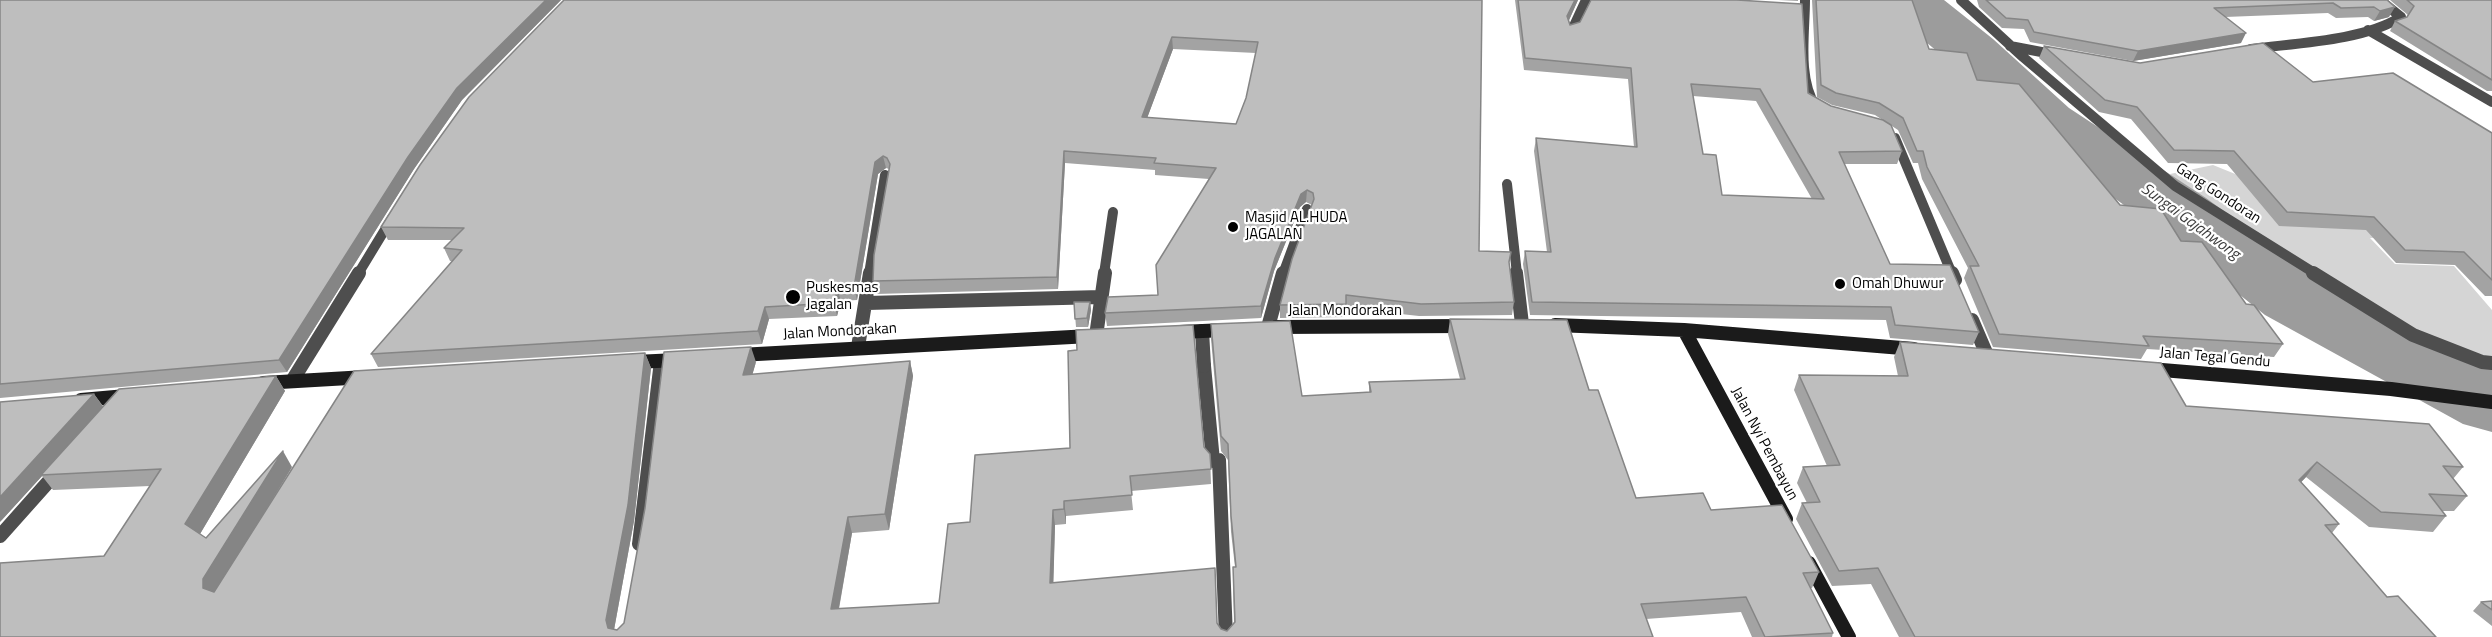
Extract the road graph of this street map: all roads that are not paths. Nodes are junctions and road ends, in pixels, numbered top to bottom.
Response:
1 (1586, 0) edge
2 (1961, 0) edge
3 (2380, 0) edge
4 (1805, 5) edge
5 (1794, 8) edge
6 (1572, 30) edge
7 (2368, 30) junction
8 (2010, 46) junction
9 (2239, 51) edge
10 (2063, 56) edge
11 (2492, 102) edge
12 (1826, 111) edge
13 (1888, 128) edge
14 (885, 175) edge
15 (1507, 184) dead end
16 (1307, 209) dead end
17 (396, 212) edge
18 (1113, 212) dead end
19 (1960, 292) edge
20 (1101, 297) junction
21 (867, 303) junction
22 (1969, 314) edge
23 (1478, 326) edge
24 (1235, 329) edge
25 (1684, 330) junction
26 (1202, 331) junction
27 (1167, 332) edge
28 (858, 347) junction
29 (1928, 350) edge
30 (1987, 355) edge
31 (731, 356) edge
32 (696, 358) edge
33 (661, 361) junction
34 (626, 363) edge
35 (2492, 363) edge
36 (2142, 368) edge
37 (380, 376) edge
38 (357, 378) junction
39 (292, 381) junction
40 (248, 385) edge
41 (347, 394) edge
42 (68, 401) edge
43 (2492, 402) edge
44 (109, 414) edge
45 (70, 458) edge
46 (1794, 535) edge
47 (0, 536) edge
48 (1805, 555) edge
49 (637, 556) edge
50 (1226, 637) edge
51 (1849, 637) edge

1 - 6 street
2 - 8 street, Gang Gondoran
3 - 7 street
4 - 5 street
4 - 12 street
7 - 9 street
7 - 11 street
8 - 10 street
8 - 35 street, Gang Gondoran
13 - 19 street
14 - 21 street
15 - 25 street
16 - 23 street, Jalan Mondorakan
17 - 39 street
18 - 20 street
20 - 21 street
20 - 28 street, Jalan Mondorakan
21 - 28 street
22 - 30 street
24 - 26 street
25 - 29 street
25 - 46 street, Jalan Nyi Pembayun
26 - 27 street
26 - 50 street
28 - 31 street, Jalan Mondorakan
32 - 33 street
33 - 34 street
33 - 49 street
36 - 43 street, Jalan Tegal Gendu
37 - 38 street
38 - 39 street
38 - 41 street
39 - 40 street
42 - 44 street
45 - 47 street
48 - 51 street

